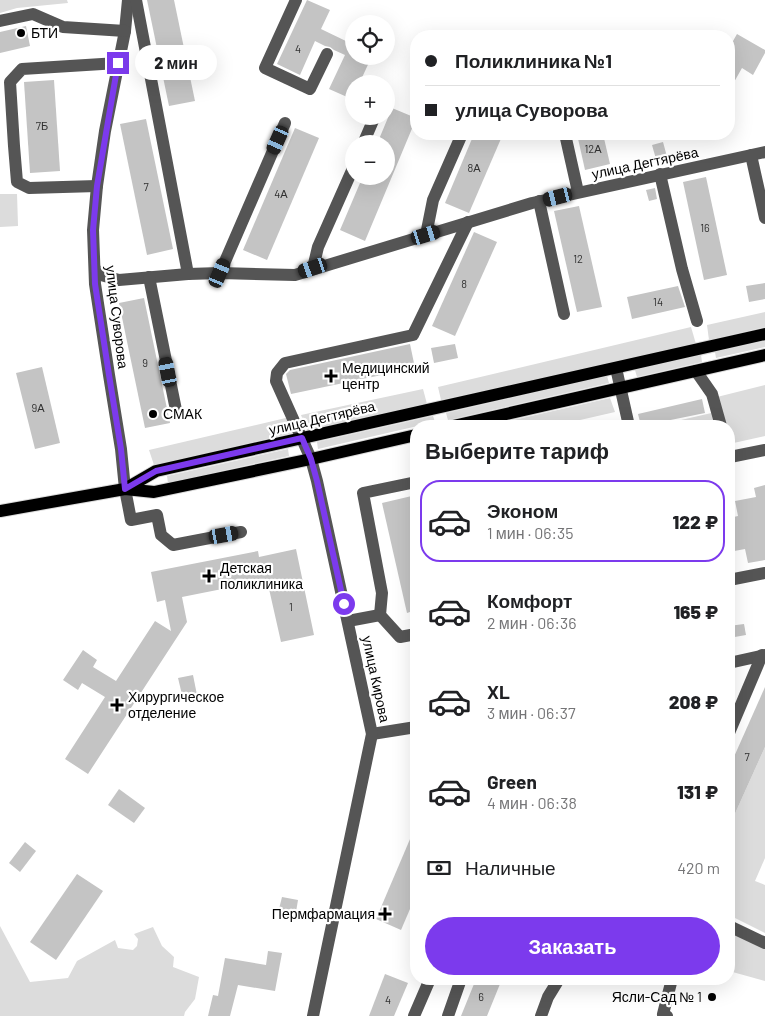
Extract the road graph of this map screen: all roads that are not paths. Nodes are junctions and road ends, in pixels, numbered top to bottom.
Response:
1 (128, 0) edge
2 (136, 0) edge
3 (296, 0) edge
4 (0, 21) edge
5 (125, 31) junction
6 (327, 54) dead end
7 (118, 63) junction
8 (285, 123) dead end
9 (459, 140) edge
10 (566, 140) edge
11 (765, 152) edge
12 (751, 155) junction
13 (660, 174) junction
14 (346, 185) edge
15 (97, 186) junction
16 (578, 192) junction
17 (539, 202) junction
18 (765, 218) edge
19 (468, 222) junction
20 (426, 235) junction
21 (313, 268) junction
22 (95, 269) junction
23 (220, 273) junction
24 (188, 274) junction
25 (149, 278) junction
26 (564, 314) dead end
27 (696, 321) dead end
28 (765, 334) edge
29 (765, 355) edge
30 (616, 368) junction
31 (696, 370) junction
32 (620, 388) junction
33 (176, 410) dead end
34 (479, 420) edge
35 (627, 420) edge
36 (719, 420) edge
37 (410, 436) edge
38 (302, 438) junction
39 (765, 450) edge
40 (735, 456) edge
41 (311, 459) junction
42 (410, 483) edge
43 (125, 489) junction
44 (0, 511) edge
45 (241, 532) dead end
46 (765, 573) edge
47 (735, 579) edge
48 (380, 615) junction
49 (348, 621) junction
50 (410, 635) edge
51 (763, 655) edge
52 (735, 662) edge
53 (735, 719) edge
54 (410, 728) edge
55 (372, 734) junction
56 (735, 929) edge
57 (765, 943) edge
58 (427, 985) edge
59 (459, 985) edge
60 (555, 985) edge
61 (670, 985) edge
62 (313, 1016) edge
63 (414, 1016) edge
64 (448, 1016) edge
65 (540, 1016) edge
66 (667, 1016) edge

1 - 5 street, улица Суворова
2 - 24 street
3 - 6 street
4 - 5 street
5 - 7 street, улица Суворова
7 - 15 street, улица Суворова
7 - 15 street
8 - 23 street
9 - 20 street
10 - 16 street
11 - 12 street, улица Дегтярёва
12 - 13 street, улица Дегтярёва
12 - 18 street
13 - 16 street, улица Дегтярёва
13 - 27 street
14 - 21 street
15 - 22 street, улица Суворова
16 - 17 street, улица Дегтярёва
17 - 19 street, улица Дегтярёва
17 - 26 street
19 - 20 street, улица Дегтярёва
19 - 38 street, улица Кирова
20 - 21 street, улица Дегтярёва
21 - 23 street, улица Дегтярёва
22 - 25 street, улица Дегтярёва
22 - 43 street, улица Суворова
23 - 24 street, улица Дегтярёва
24 - 25 street, улица Дегтярёва
25 - 33 street
28 - 30 main road, улица Дегтярёва
29 - 31 main road
30 - 32 street
30 - 38 main road, улица Дегтярёва
31 - 32 main road
31 - 36 street
32 - 34 main road
32 - 35 street
37 - 41 main road, улица Дегтярёва
38 - 41 street, улица Кирова
38 - 43 main road, улица Дегтярёва
39 - 40 street
41 - 43 main road, улица Дегтярёва
41 - 49 street, улица Кирова
42 - 48 street
43 - 44 main road, улица Дегтярёва
43 - 45 street, улица Суворова
46 - 47 street
48 - 49 street
48 - 50 street
49 - 55 street, улица Кирова
51 - 52 street
51 - 53 street
54 - 55 street
55 - 62 street, улица Кирова
56 - 57 street
58 - 63 street
59 - 64 street
60 - 65 street
61 - 66 street

